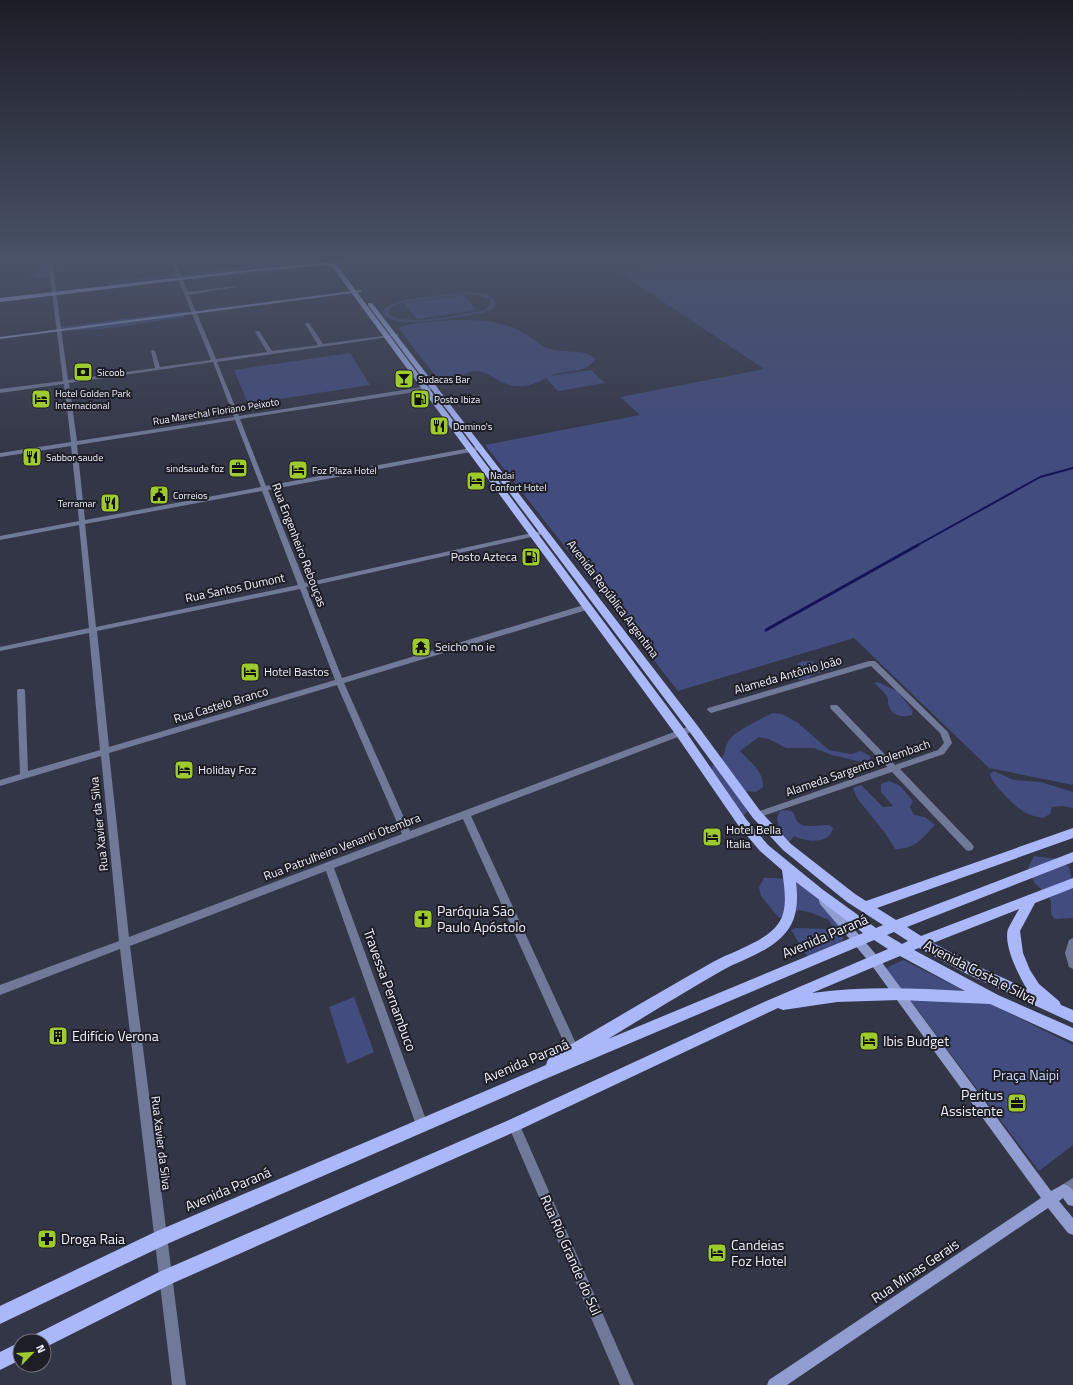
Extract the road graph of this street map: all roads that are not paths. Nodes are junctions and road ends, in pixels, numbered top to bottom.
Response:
1 (307, 324) dead end
2 (58, 325) edge
3 (107, 325) edge
4 (199, 325) edge
5 (381, 325) edge
6 (383, 325) edge
7 (59, 331) junction
8 (257, 332) dead end
9 (391, 336) junction
10 (0, 338) edge
11 (321, 345) junction
12 (153, 351) dead end
13 (270, 352) junction
14 (214, 360) junction
15 (158, 368) junction
16 (66, 381) junction
17 (430, 387) junction
18 (0, 390) edge
19 (235, 417) junction
20 (74, 443) junction
21 (481, 448) junction
22 (471, 450) junction
23 (0, 455) edge
24 (265, 489) junction
25 (82, 522) junction
26 (545, 532) junction
27 (533, 534) junction
28 (0, 538) edge
29 (303, 586) junction
30 (587, 607) junction
31 (93, 629) junction
32 (0, 649) edge
33 (872, 663) joint
34 (340, 682) junction
35 (21, 691) dead end
36 (834, 707) dead end
37 (711, 710) dead end
38 (693, 728) junction
39 (680, 732) junction
40 (104, 753) junction
41 (894, 768) junction
42 (24, 776) junction
43 (0, 783) edge
44 (466, 814) junction
45 (757, 815) junction
46 (1073, 833) edge
47 (407, 836) junction
48 (969, 847) dead end
49 (1073, 857) edge
50 (330, 866) junction
51 (788, 869) junction
52 (1073, 883) edge
53 (818, 893) junction
54 (1030, 900) junction
55 (865, 907) junction
56 (894, 926) junction
57 (874, 934) junction
58 (858, 942) junction
59 (920, 942) junction
60 (124, 943) junction
61 (1073, 943) edge
62 (900, 950) junction
63 (874, 960) junction
64 (1073, 964) edge
65 (0, 990) edge
66 (899, 994) junction
67 (993, 998) junction
68 (769, 1006) junction
69 (1069, 1016) edge
70 (1073, 1035) edge
71 (572, 1050) junction
72 (538, 1075) junction
73 (422, 1125) junction
74 (514, 1125) junction
75 (1069, 1187) edge
76 (1050, 1200) junction
77 (1073, 1200) edge
78 (1073, 1228) edge
79 (161, 1238) junction
80 (165, 1278) junction
81 (0, 1315) edge
82 (52, 1335) edge
83 (12, 1355) edge
84 (0, 1362) edge
85 (179, 1385) edge
86 (627, 1385) edge
87 (774, 1385) edge

1 - 11 street
2 - 7 street, Rua Xavier da Silva
3 - 7 street
4 - 14 street, Rua Engenheiro Rebouças
5 - 9 main road, Avenida República Argentina
6 - 9 main road, Avenida República Argentina
7 - 10 street
7 - 16 street, Rua Xavier da Silva
8 - 13 street
9 - 11 street
9 - 17 main road, Avenida República Argentina
11 - 13 street
12 - 15 street
13 - 14 street
14 - 15 street
14 - 19 street, Rua Engenheiro Rebouças
15 - 16 street
16 - 18 street
16 - 20 street, Rua Xavier da Silva
17 - 19 street, Rua Marechal Floriano Peixoto
17 - 21 main road, Avenida República Argentina
17 - 22 main road, Avenida República Argentina
19 - 20 street, Rua Marechal Floriano Peixoto
19 - 24 street, Rua Engenheiro Rebouças
20 - 23 street, Rua Marechal Floriano Peixoto
20 - 25 street, Rua Xavier da Silva
21 - 22 street
21 - 26 main road, Avenida República Argentina
22 - 24 street
22 - 27 main road, Avenida República Argentina
24 - 25 street
24 - 29 street, Rua Engenheiro Rebouças
25 - 28 street
25 - 31 street, Rua Xavier da Silva
26 - 27 street, Rua Santos Dumont
26 - 38 main road, Avenida República Argentina
27 - 29 street, Rua Santos Dumont
27 - 30 main road, Avenida República Argentina
29 - 31 street, Rua Santos Dumont
29 - 34 street, Rua Engenheiro Rebouças
30 - 34 street, Rua Castelo Branco
30 - 39 main road, Avenida República Argentina
31 - 32 street, Rua Santos Dumont
31 - 40 street, Rua Xavier da Silva
33 - 37 street, Alameda Antônio João
33 - 41 street, Alameda Sargento Rolembach
34 - 40 street, Rua Castelo Branco
34 - 47 street, Rua Engenheiro Rebouças
35 - 42 street
36 - 41 street
38 - 39 street, Rua Patrulheiro Venanti Otembra
38 - 45 main road, Avenida República Argentina
39 - 44 street, Rua Patrulheiro Venanti Otembra
39 - 51 main road, Avenida República Argentina
40 - 42 street, Rua Castelo Branco
40 - 60 street, Rua Xavier da Silva
41 - 45 street, Alameda Sargento Rolembach
41 - 48 street
42 - 43 street, Rua Castelo Branco
44 - 47 street, Rua Patrulheiro Venanti Otembra
44 - 71 street
45 - 55 main road, Avenida República Argentina
46 - 55 main road
47 - 50 street, Rua Patrulheiro Venanti Otembra
49 - 56 main road, Avenida Paraná
50 - 60 street, Rua Patrulheiro Venanti Otembra
50 - 73 street, Travessa Pernambuco
51 - 53 main road, Avenida República Argentina
51 - 71 main road
52 - 54 main road
53 - 57 main road, Avenida República Argentina
53 - 58 street, Avenida República Argentina
54 - 59 main road
54 - 69 main road
55 - 56 main road, Avenida República Argentina
56 - 57 main road, Avenida Paraná
56 - 59 main road, Avenida Costa e Silva
57 - 58 main road, Avenida Paraná
57 - 62 main road, Avenida Costa e Silva
58 - 63 street, Avenida República Argentina
58 - 72 main road, Avenida Paraná
59 - 62 main road
59 - 69 main road, Avenida Costa e Silva
60 - 65 street, Rua Patrulheiro Venanti Otembra
60 - 79 street, Rua Xavier da Silva
61 - 64 street
62 - 63 main road
62 - 67 main road, Avenida Costa e Silva
63 - 66 street, Avenida República Argentina
63 - 68 main road
66 - 67 main road
66 - 68 main road
66 - 76 street, Avenida República Argentina
67 - 70 main road, Avenida Costa e Silva
68 - 74 main road
71 - 72 main road
72 - 73 main road, Avenida Paraná
73 - 79 main road, Avenida Paraná
74 - 80 main road
74 - 86 street, Rua Rio Grande do Sul
75 - 76 street, Rua Minas Gerais
75 - 77 street
76 - 78 street, Avenida República Argentina
76 - 87 street, Rua Minas Gerais
79 - 80 street, Rua Xavier da Silva
79 - 81 main road, Avenida Paraná
80 - 82 main road
80 - 85 street, Rua Xavier da Silva
83 - 84 main road

